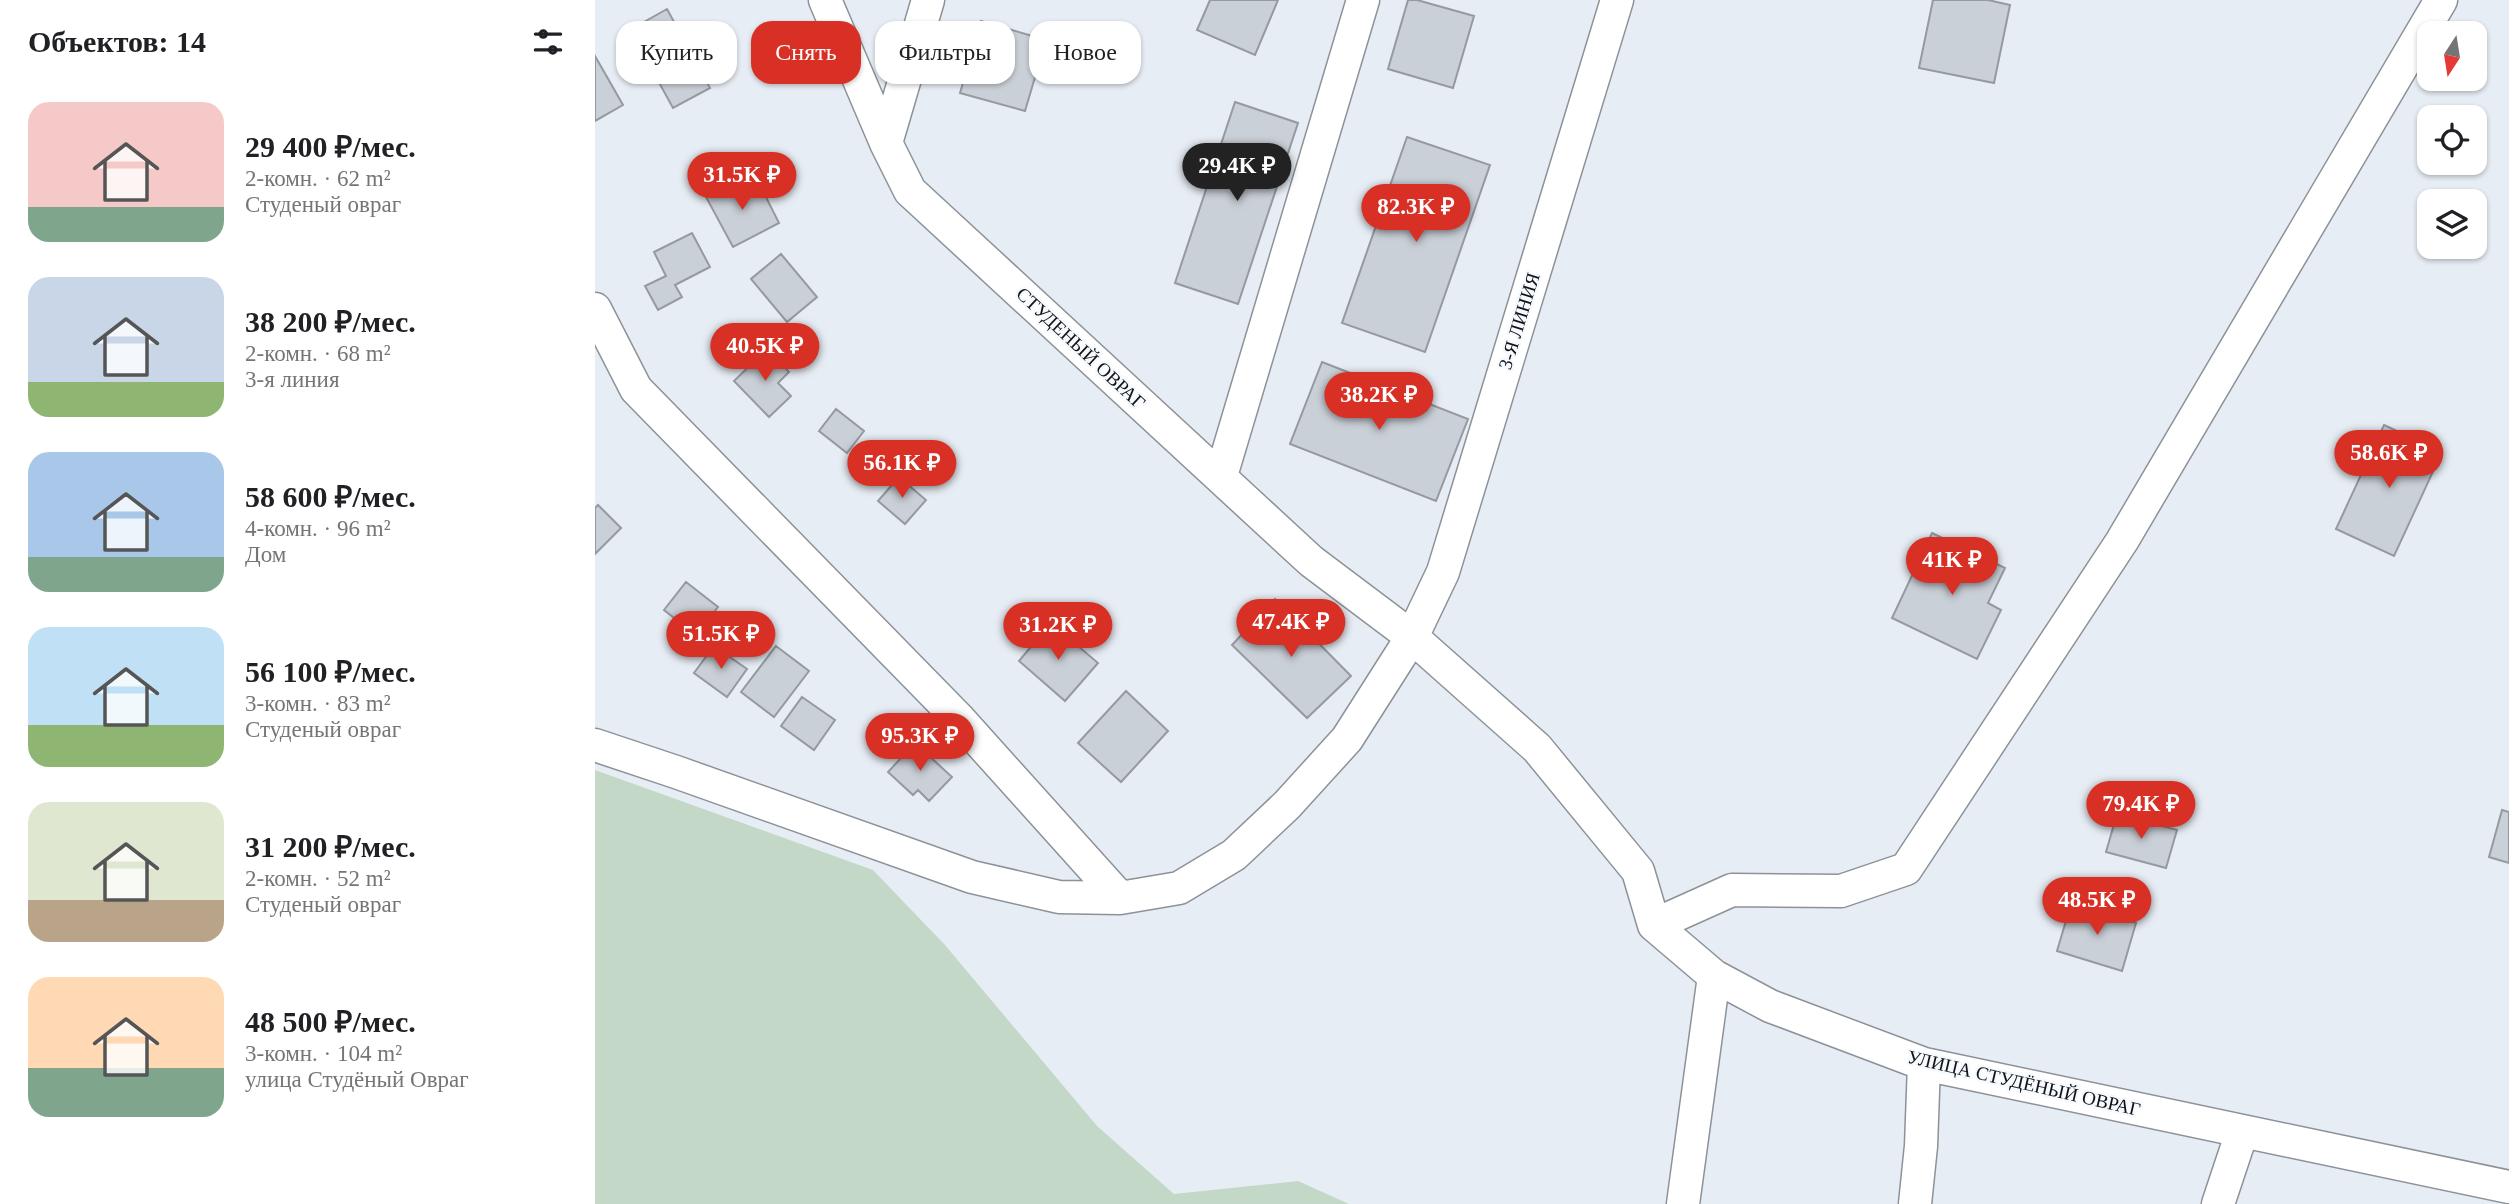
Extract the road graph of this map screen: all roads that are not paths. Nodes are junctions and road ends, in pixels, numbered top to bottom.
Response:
1 (825, 0) edge
2 (928, 0) edge
3 (1363, 0) edge
4 (1617, 0) edge
5 (2441, 0) edge
6 (886, 144) junction
7 (595, 309) edge
8 (1221, 477) junction
9 (1412, 637) junction
10 (595, 746) edge
11 (1120, 898) junction
12 (1654, 925) junction
13 (1714, 976) junction
14 (1924, 1064) junction
15 (2242, 1132) junction
16 (2509, 1187) edge
17 (1683, 1204) edge
18 (1915, 1204) edge
19 (2218, 1204) edge

1 - 6 street, СТУДЕНЫЙ ОВРАГ
2 - 6 street
3 - 8 street
4 - 9 street, 3-Я ЛИНИЯ
5 - 12 street
6 - 8 street, СТУДЕНЫЙ ОВРАГ
7 - 11 street
8 - 9 street, СТУДЕНЫЙ ОВРАГ
9 - 11 street, 3-Я ЛИНИЯ
9 - 12 street
10 - 11 street, 3-Я ЛИНИЯ
12 - 13 street, УЛИЦА СТУДЁНЫЙ ОВРАГ
13 - 14 street, УЛИЦА СТУДЁНЫЙ ОВРАГ
13 - 17 street
14 - 15 street, УЛИЦА СТУДЁНЫЙ ОВРАГ
14 - 18 street
15 - 16 street, УЛИЦА СТУДЁНЫЙ ОВРАГ
15 - 19 street

